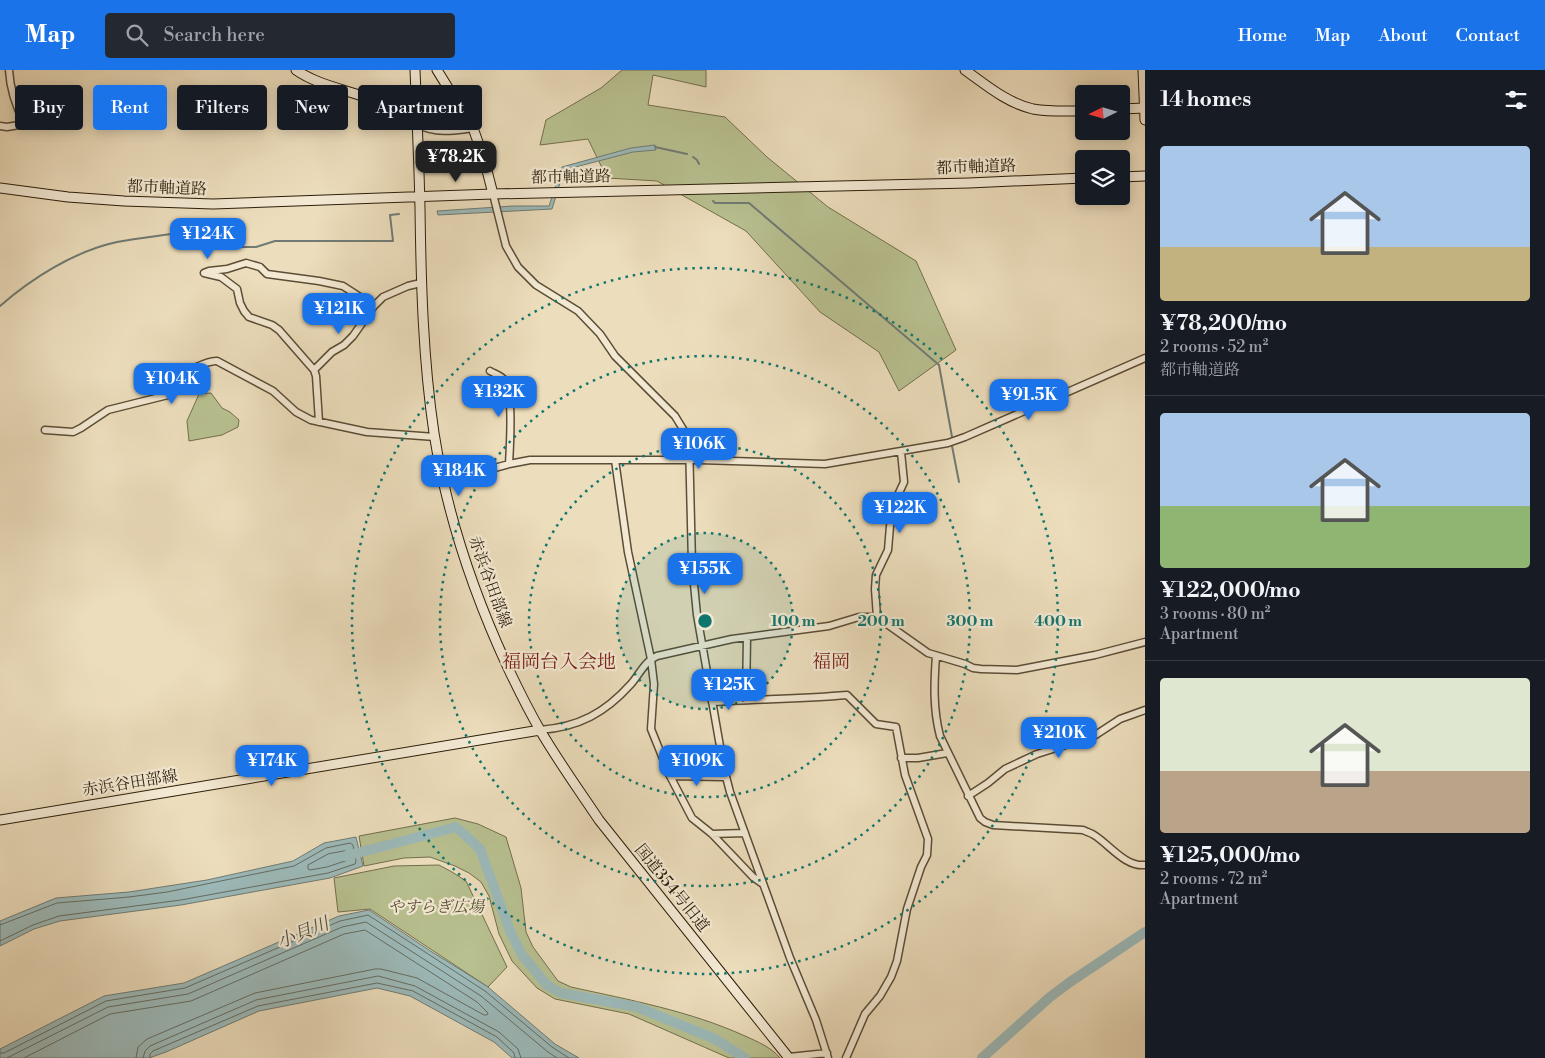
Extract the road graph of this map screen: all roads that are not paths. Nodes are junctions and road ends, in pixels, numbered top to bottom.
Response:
1 (9, 70) edge
2 (296, 70) edge
3 (415, 70) edge
4 (437, 70) edge
5 (965, 70) edge
6 (1144, 70) edge
7 (416, 85) edge
8 (446, 85) edge
9 (358, 95) edge
10 (1145, 108) edge
11 (1130, 109) edge
12 (1075, 111) edge
13 (1145, 120) edge
14 (0, 126) edge
15 (417, 130) edge
16 (435, 130) edge
17 (451, 130) edge
18 (474, 130) edge
19 (1145, 176) edge
20 (1130, 177) edge
21 (1075, 178) edge
22 (0, 188) edge
23 (493, 194) junction
24 (420, 196) junction
25 (421, 283) junction
26 (374, 306) junction
27 (1145, 358) edge
28 (314, 370) junction
29 (490, 371) dead end
30 (319, 422) junction
31 (45, 430) dead end
32 (435, 437) junction
33 (902, 452) junction
34 (615, 460) junction
35 (690, 460) junction
36 (509, 464) junction
37 (444, 482) junction
38 (876, 618) junction
39 (747, 637) junction
40 (1145, 642) edge
41 (702, 645) junction
42 (936, 656) junction
43 (651, 658) junction
44 (746, 700) junction
45 (712, 702) junction
46 (1145, 710) edge
47 (540, 730) junction
48 (947, 752) junction
49 (901, 758) junction
50 (670, 776) junction
51 (726, 777) junction
52 (968, 796) junction
53 (0, 820) edge
54 (745, 833) junction
55 (712, 834) junction
56 (1145, 866) edge
57 (764, 885) junction
58 (828, 1056) edge
59 (789, 1058) edge
60 (846, 1058) edge

1 - 14 street
2 - 9 main road
3 - 7 main road, 赤浜谷田部線
4 - 8 main road
5 - 12 main road
6 - 10 main road
10 - 11 main road
10 - 13 main road
15 - 24 main road, 赤浜谷田部線
16 - 17 street
18 - 23 main road
19 - 20 main road
21 - 23 main road, 都市軸道路
22 - 24 main road, 都市軸道路
23 - 24 main road, 都市軸道路
23 - 35 street
24 - 25 main road, 赤浜谷田部線
25 - 26 street
25 - 32 main road, 赤浜谷田部線
26 - 28 street
26 - 28 street
27 - 33 street
28 - 30 street
29 - 36 street
30 - 31 street
30 - 32 street
32 - 37 main road, 赤浜谷田部線
33 - 35 street
33 - 38 street
34 - 35 street
34 - 36 street
34 - 43 street
35 - 41 street
36 - 37 street
37 - 47 main road, 赤浜谷田部線
38 - 39 street
38 - 42 street
39 - 41 street
39 - 44 street
40 - 42 street
41 - 43 street
41 - 45 street
42 - 48 street
43 - 47 street
43 - 50 street
44 - 45 street
44 - 49 street
45 - 51 street
46 - 52 street
47 - 53 main road, 赤浜谷田部線
47 - 59 main road, 国道354号旧道
48 - 49 street
48 - 52 street
49 - 60 street
50 - 51 street
50 - 55 street
51 - 54 street
52 - 56 street
54 - 55 street
54 - 57 street
55 - 57 street
57 - 58 street
58 - 59 street

